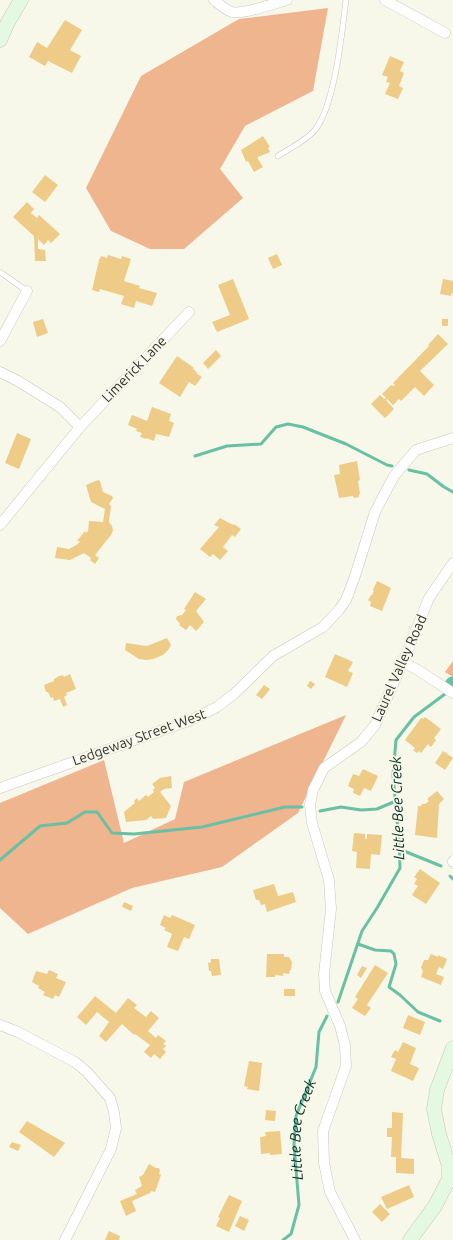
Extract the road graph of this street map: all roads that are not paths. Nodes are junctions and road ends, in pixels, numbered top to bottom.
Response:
1 (20, 0) edge
2 (214, 0) edge
3 (287, 0) edge
4 (346, 0) edge
5 (385, 0) edge
6 (445, 33) dead end
7 (0, 40) edge
8 (278, 156) dead end
9 (0, 272) edge
10 (27, 291) joint
11 (189, 312) dead end
12 (0, 341) edge
13 (0, 372) edge
14 (80, 427) junction
15 (453, 438) edge
16 (0, 525) edge
17 (453, 563) edge
18 (403, 662) junction
19 (453, 693) edge
20 (0, 788) edge
21 (0, 1025) edge
22 (453, 1048) edge
23 (451, 1180) edge
24 (65, 1240) edge
25 (356, 1240) edge
26 (410, 1240) edge

1 - 7 street
2 - 3 street
4 - 8 lane
5 - 6 street
9 - 10 lane
10 - 12 street
11 - 14 street, Limerick Lane
13 - 14 street
14 - 16 street, Limerick Lane
15 - 20 street, Ledgeway Street West
17 - 18 street, Laurel Valley Road
18 - 19 street
18 - 25 street, Laurel Valley Road
21 - 24 street
22 - 23 street
23 - 26 street

